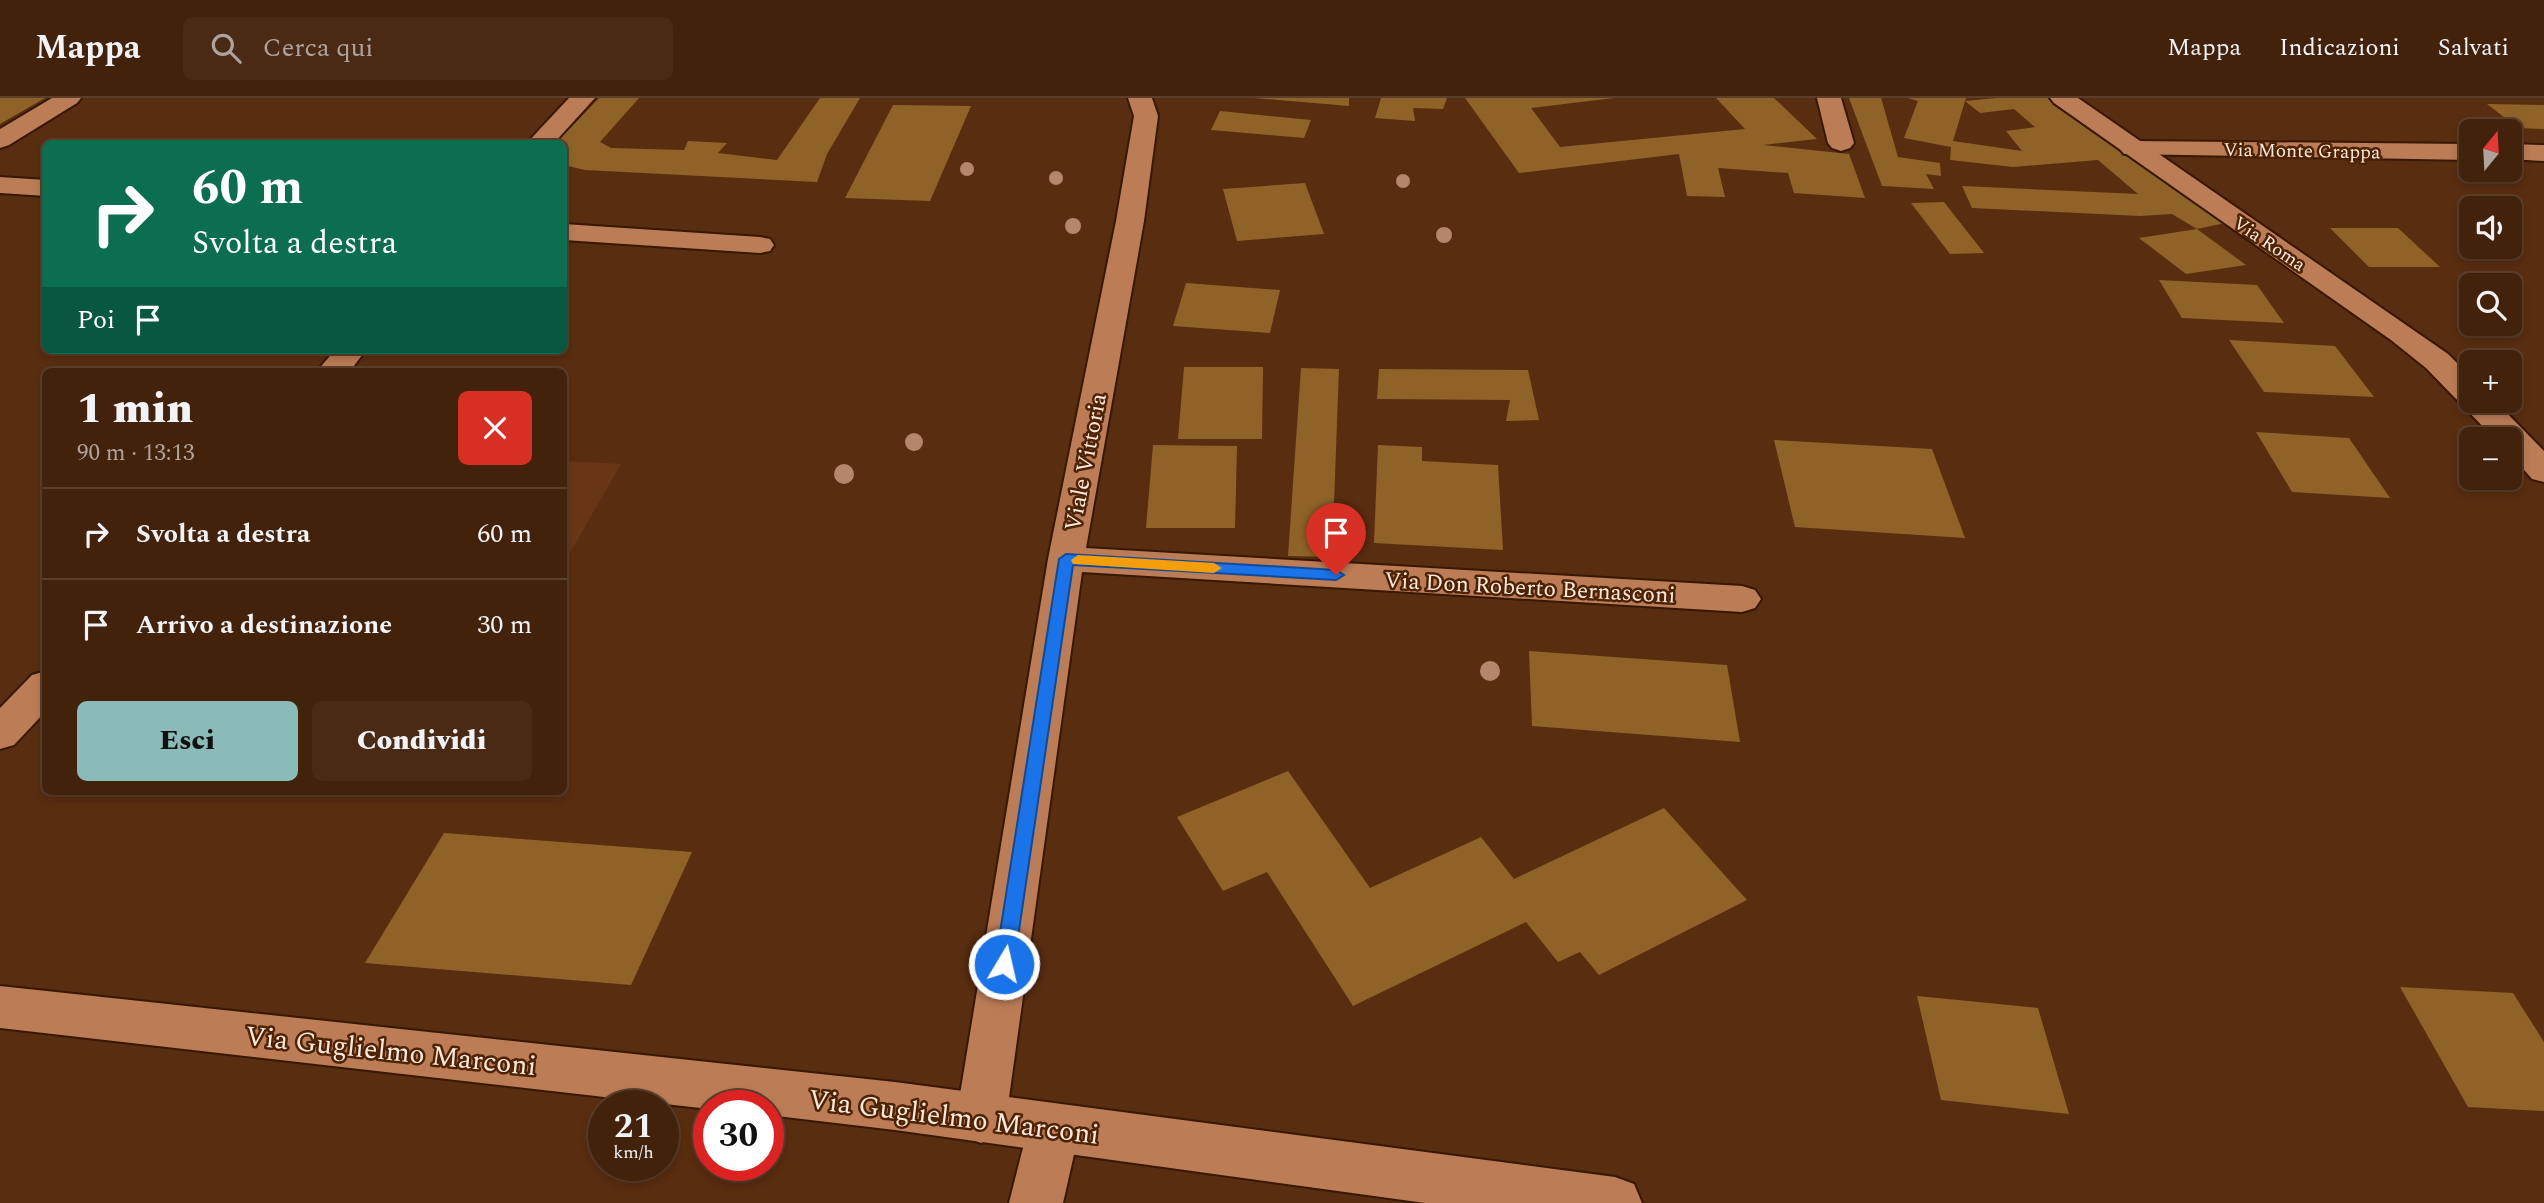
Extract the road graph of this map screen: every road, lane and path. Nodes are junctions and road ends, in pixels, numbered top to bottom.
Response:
1 (69, 98) edge
2 (583, 98) edge
3 (1140, 98) edge
4 (1829, 98) edge
5 (2062, 98) edge
6 (542, 140) edge
7 (0, 141) edge
8 (1840, 143) dead end
9 (2133, 149) junction
10 (2459, 152) edge
11 (2522, 152) edge
12 (2544, 153) edge
13 (0, 185) edge
14 (42, 188) edge
15 (567, 232) edge
16 (760, 245) dead end
17 (348, 354) edge
18 (336, 368) edge
19 (2459, 383) edge
20 (2488, 413) edge
21 (2544, 471) edge
22 (1066, 559) junction
23 (1742, 599) dead end
24 (42, 689) edge
25 (0, 734) edge
26 (0, 1007) edge
27 (981, 1119) junction
28 (1054, 1128) junction
29 (1036, 1203) edge
30 (1615, 1203) edge

1 - 7 street
2 - 6 street
3 - 22 street, Viale Vittoria
4 - 8 street
5 - 9 street, Via Roma
9 - 10 street, Via Monte Grappa
9 - 19 street, Via Roma
11 - 12 street
13 - 14 street
15 - 16 street
17 - 18 street
20 - 21 street
22 - 23 street, Via Don Roberto Bernasconi
22 - 27 street, Viale Vittoria
24 - 25 street
26 - 27 street, Via Guglielmo Marconi
27 - 28 street, Via Guglielmo Marconi
28 - 29 street
28 - 30 street, Via Guglielmo Marconi

